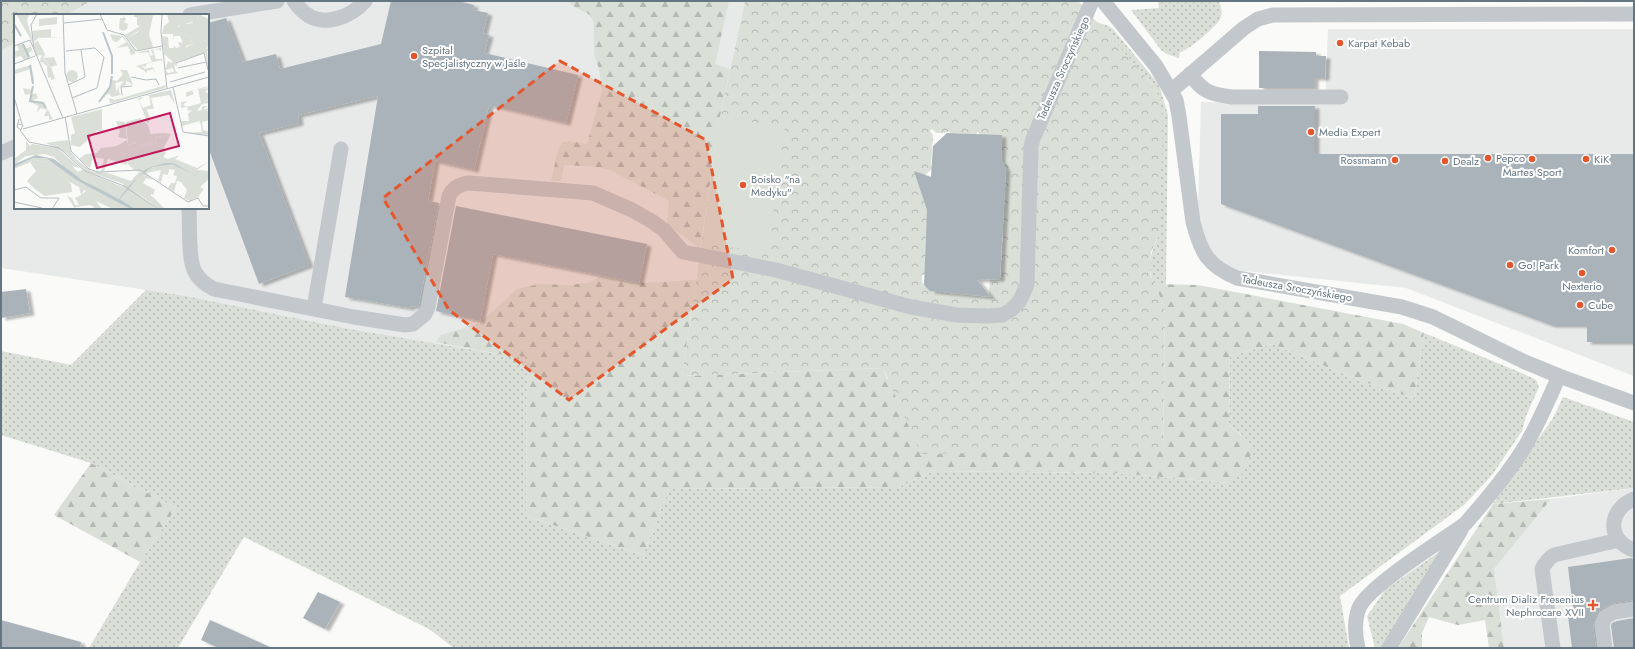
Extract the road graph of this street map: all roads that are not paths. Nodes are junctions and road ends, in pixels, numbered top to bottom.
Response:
1 (277, 1) edge
2 (294, 1) edge
3 (364, 1) edge
4 (1092, 1) edge
5 (1103, 1) edge
6 (196, 14) edge
7 (1634, 14) edge
8 (1190, 74) junction
9 (1171, 91) junction
10 (1341, 97) dead end
11 (14, 147) edge
12 (341, 149) dead end
13 (1, 153) edge
14 (189, 209) edge
15 (314, 308) junction
16 (1559, 376) junction
17 (1634, 403) edge
18 (1634, 499) edge
19 (1465, 524) junction
20 (1619, 540) junction
21 (1634, 550) edge
22 (1634, 609) edge
23 (1358, 648) edge
24 (1389, 648) edge
25 (1553, 648) edge
26 (1605, 648) edge

1 - 6 lane
2 - 3 lane
4 - 15 lane, Tadeusza Sroczyńskiego
5 - 9 lane, Tadeusza Sroczyńskiego
7 - 8 lane
8 - 9 lane
8 - 10 lane
9 - 16 lane, Tadeusza Sroczyńskiego
11 - 13 lane
12 - 15 lane
14 - 15 lane
16 - 17 lane, Tadeusza Sroczyńskiego
16 - 19 lane
18 - 20 lane
19 - 23 lane
19 - 24 lane
20 - 21 lane
20 - 25 lane
22 - 26 lane

